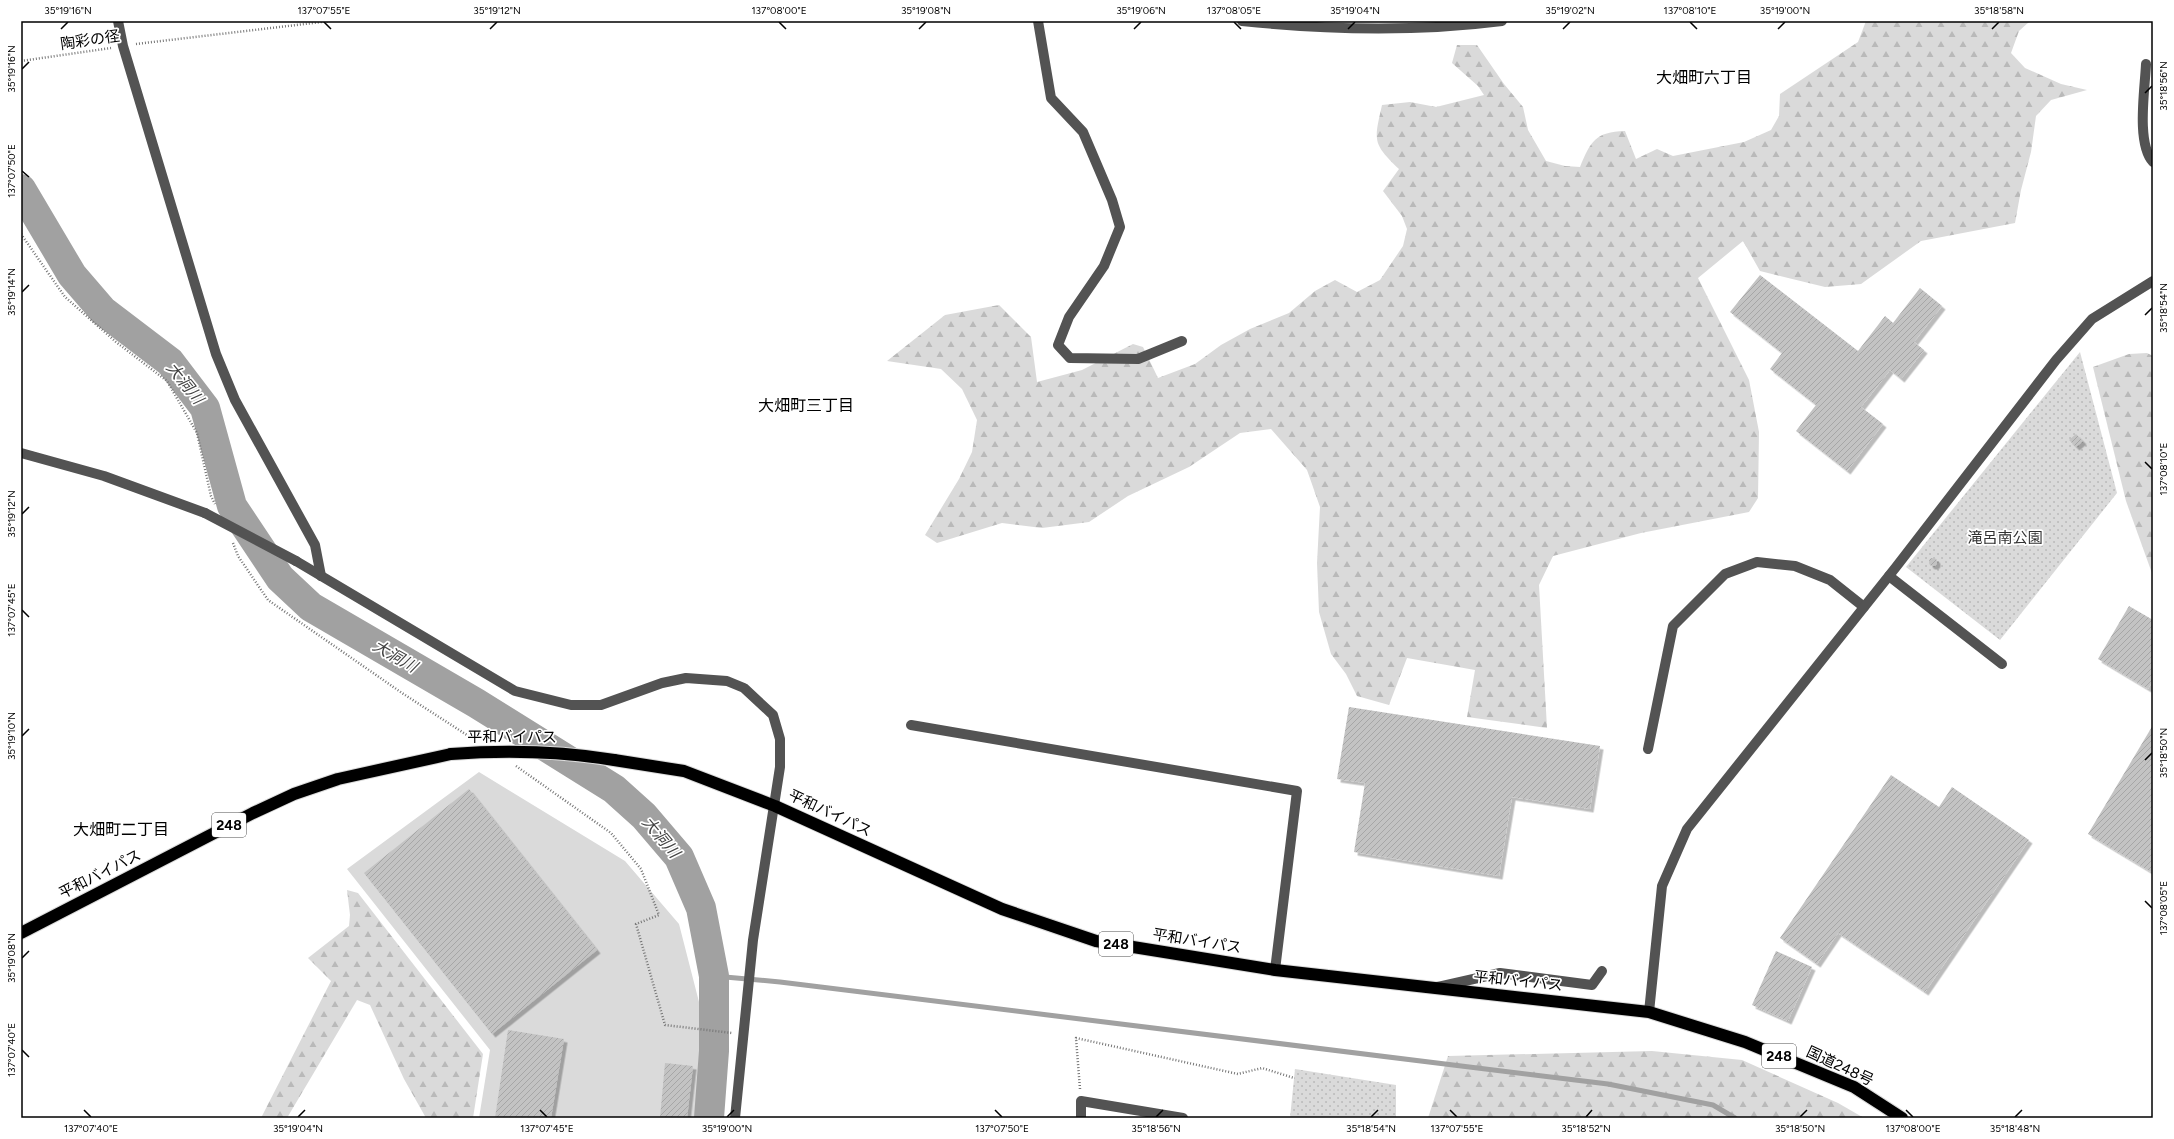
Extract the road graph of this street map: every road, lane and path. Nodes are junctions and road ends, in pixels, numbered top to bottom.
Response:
1 (118, 21) edge
2 (330, 21) edge
3 (1038, 21) edge
4 (1242, 21) edge
5 (1502, 21) edge
6 (123, 46) junction
7 (21, 61) edge
8 (2146, 64) dead end
9 (2153, 162) edge
10 (21, 234) edge
11 (2153, 280) edge
12 (1182, 341) dead end
13 (21, 453) edge
14 (217, 509) dead end
15 (229, 536) dead end
16 (321, 576) junction
17 (1889, 576) junction
18 (1864, 607) junction
19 (2002, 664) dead end
20 (911, 726) dead end
21 (474, 739) dead end
22 (1648, 749) dead end
23 (513, 764) dead end
24 (775, 806) junction
25 (21, 933) edge
26 (1275, 970) junction
27 (1602, 971) dead end
28 (1432, 988) junction
29 (1649, 1012) junction
30 (722, 1032) dead end
31 (1294, 1078) dead end
32 (1081, 1101) junction
33 (735, 1118) edge
34 (1081, 1118) edge
35 (1183, 1118) edge
36 (1902, 1118) edge

1 - 6 street
2 - 6 path, 陶彩の径
3 - 12 street
4 - 5 street
6 - 7 path, 陶彩の径
6 - 16 street
8 - 9 street
10 - 14 path
11 - 17 street
13 - 16 street, bridge
15 - 21 path
16 - 24 street
17 - 18 street
17 - 19 street
18 - 22 street
18 - 29 street
20 - 26 street
23 - 30 path
24 - 25 highway, 平和バイパス / 248, bridge
24 - 26 highway, 平和バイパス / 248
24 - 33 street
26 - 28 highway, 平和バイパス / 248
27 - 28 street
28 - 29 highway, 平和バイパス / 248
29 - 36 highway, 国道248号 / 248
31 - 32 path
32 - 34 street
32 - 35 street

